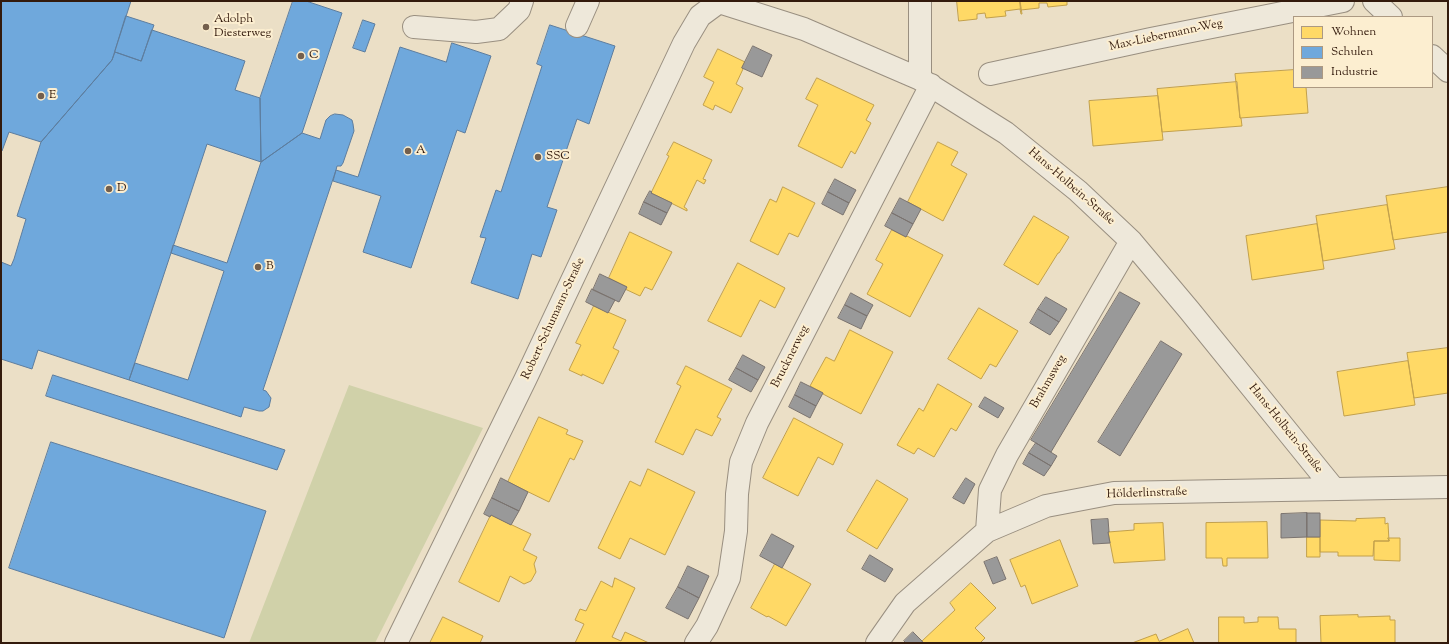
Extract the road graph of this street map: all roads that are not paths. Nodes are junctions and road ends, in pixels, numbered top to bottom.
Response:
1 (522, 1) edge
2 (588, 1) edge
3 (920, 1) edge
4 (1343, 1) edge
5 (1374, 1) edge
6 (718, 2) edge
7 (1390, 16) edge
8 (414, 26) dead end
9 (577, 26) dead end
10 (1433, 57) edge
11 (1448, 71) edge
12 (990, 74) dead end
13 (925, 82) junction
14 (1131, 241) junction
15 (1448, 487) edge
16 (1334, 489) junction
17 (987, 531) junction
18 (396, 643) edge
19 (696, 643) edge
20 (877, 643) edge

1 - 8 street
2 - 9 street
3 - 13 street
4 - 12 street, Max-Liebermann-Weg
5 - 7 street
6 - 13 street, Hans-Holbein-Straße
6 - 18 street, Robert-Schumann-Straße
10 - 11 street
13 - 14 street, Hans-Holbein-Straße
13 - 19 street, Brucknerweg
14 - 16 street, Hans-Holbein-Straße
14 - 17 street, Brahmsweg
15 - 16 street, Hölderlinstraße
16 - 17 street, Hölderlinstraße
17 - 20 street, Hölderlinstraße

